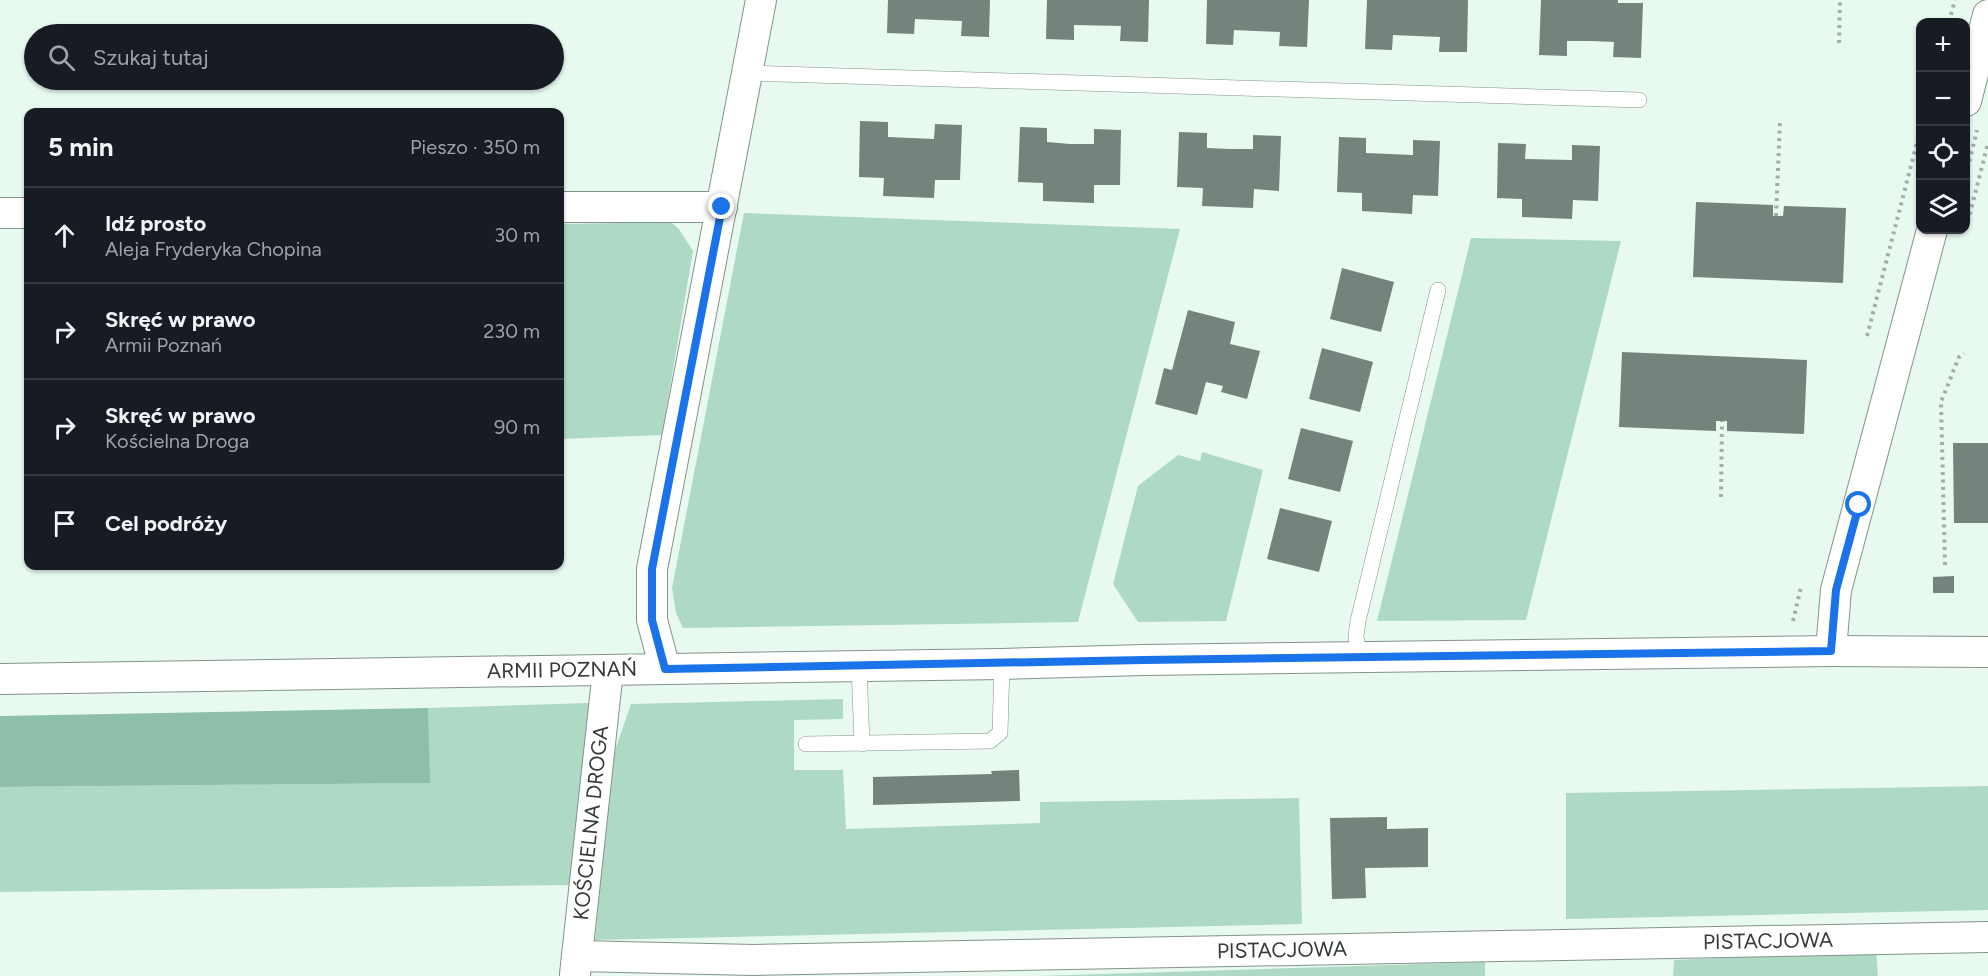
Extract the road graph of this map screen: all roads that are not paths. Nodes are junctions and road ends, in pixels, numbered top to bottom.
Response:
1 (761, 0) edge
2 (1988, 15) edge
3 (748, 72) junction
4 (1970, 82) edge
5 (1639, 99) dead end
6 (564, 207) edge
7 (722, 207) junction
8 (0, 213) edge
9 (24, 213) edge
10 (1931, 234) edge
11 (1438, 290) dead end
12 (1831, 651) junction
13 (1988, 652) edge
14 (1359, 657) junction
15 (1002, 664) junction
16 (860, 666) junction
17 (665, 669) junction
18 (608, 670) junction
19 (0, 679) edge
20 (806, 744) dead end
21 (862, 744) junction
22 (1988, 937) edge
23 (576, 966) edge

1 - 3 street
2 - 4 street
3 - 5 lane
3 - 7 street
6 - 7 street
7 - 17 street
8 - 9 street
10 - 12 street
11 - 14 lane
12 - 13 street, ARMII POZNAŃ
12 - 14 street, ARMII POZNAŃ
14 - 15 street, ARMII POZNAŃ
15 - 16 street, ARMII POZNAŃ
15 - 21 lane
16 - 17 street, ARMII POZNAŃ
16 - 21 lane
17 - 18 street, ARMII POZNAŃ
18 - 19 street, ARMII POZNAŃ
18 - 23 street, KOŚCIELNA DROGA
20 - 21 lane
22 - 23 street, PISTACJOWA

